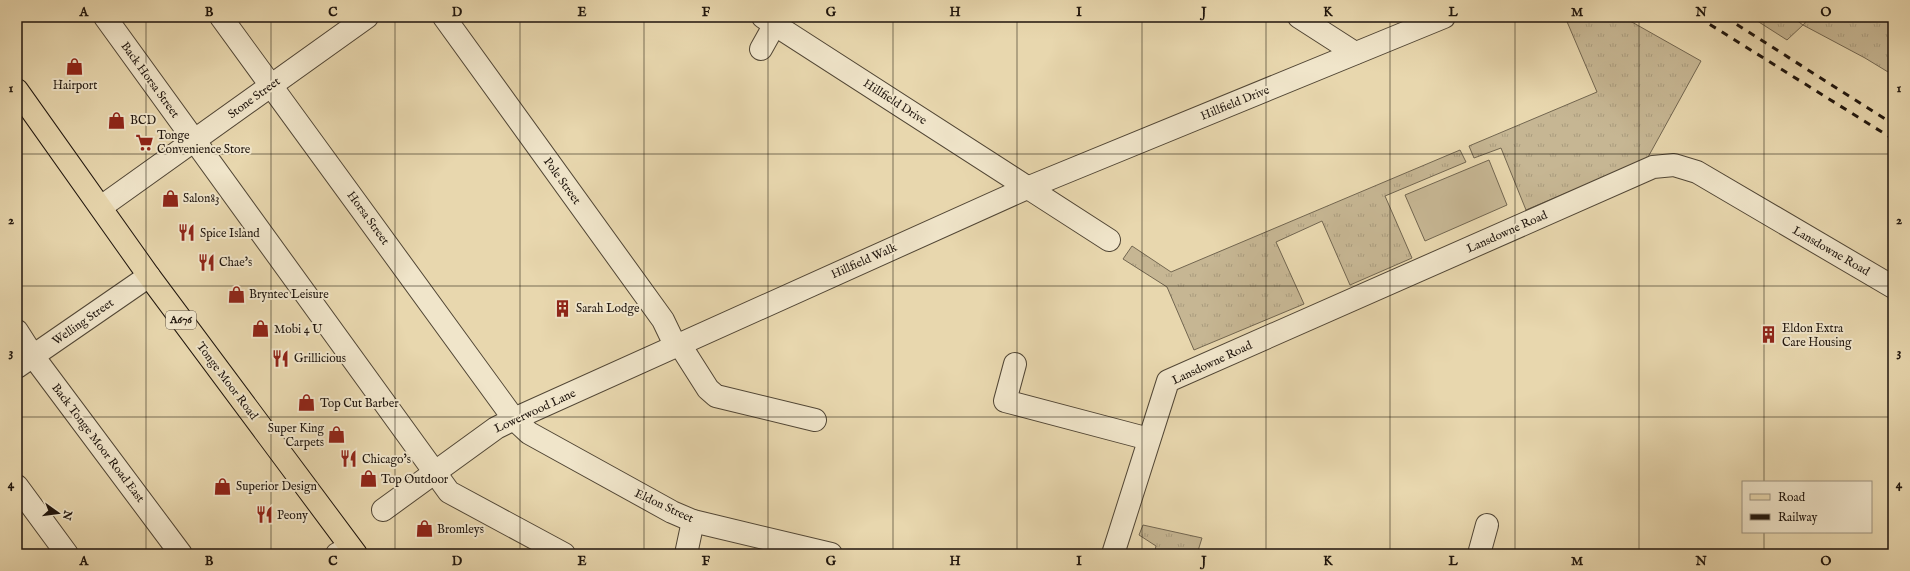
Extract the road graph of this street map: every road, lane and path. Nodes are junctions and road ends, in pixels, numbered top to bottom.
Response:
1 (105, 17) edge
2 (221, 17) edge
3 (367, 17) edge
4 (444, 17) edge
5 (1299, 17) edge
6 (1444, 17) edge
7 (769, 21) edge
8 (761, 49) dead end
9 (1355, 53) junction
10 (271, 86) junction
11 (17, 90) edge
12 (194, 141) junction
13 (1027, 188) junction
14 (101, 207) junction
15 (1110, 240) dead end
16 (149, 276) junction
17 (1893, 287) edge
18 (17, 331) edge
19 (702, 335) joint
20 (678, 346) junction
21 (25, 362) edge
22 (1015, 364) dead end
23 (514, 419) junction
24 (815, 420) dead end
25 (1148, 439) junction
26 (436, 472) junction
27 (17, 486) edge
28 (383, 510) dead end
29 (693, 521) junction
30 (1487, 525) dead end
31 (348, 552) edge
32 (67, 554) edge
33 (181, 554) edge
34 (564, 554) edge
35 (686, 554) edge
36 (831, 554) edge
37 (1113, 554) edge
38 (1479, 554) edge

1 - 12 street, Back Horsa Street
2 - 10 street, Horsa Street
3 - 10 street, Stone Street
4 - 20 street, Pole Street
5 - 9 street
6 - 9 street, Hillfield Drive
7 - 8 street
7 - 13 street, Hillfield Drive
9 - 13 street, Hillfield Drive
10 - 12 street, Stone Street
10 - 23 street, Horsa Street
11 - 14 main road, Tonge Moor Road / A676
12 - 14 street, Stone Street
12 - 26 street, Back Horsa Street
13 - 15 street, Hillfield Drive
13 - 19 street, Hillfield Walk
14 - 16 main road, Tonge Moor Road / A676
16 - 21 street, Welling Street
16 - 31 main road, Tonge Moor Road / A676
17 - 25 street, Lansdowne Road
18 - 21 street, Back Tonge Moor Road East
19 - 20 street, Lowerwood Lane
20 - 23 street, Lowerwood Lane
20 - 24 street, Pole Street
21 - 33 street, Back Tonge Moor Road East
22 - 25 street
23 - 26 street, Lowerwood Lane
23 - 29 street, Eldon Street
25 - 37 street, Lansdowne Road
26 - 28 street, Lowerwood Lane
26 - 34 street, Back Horsa Street
27 - 32 street
29 - 35 street
29 - 36 street, Eldon Street
30 - 38 street

